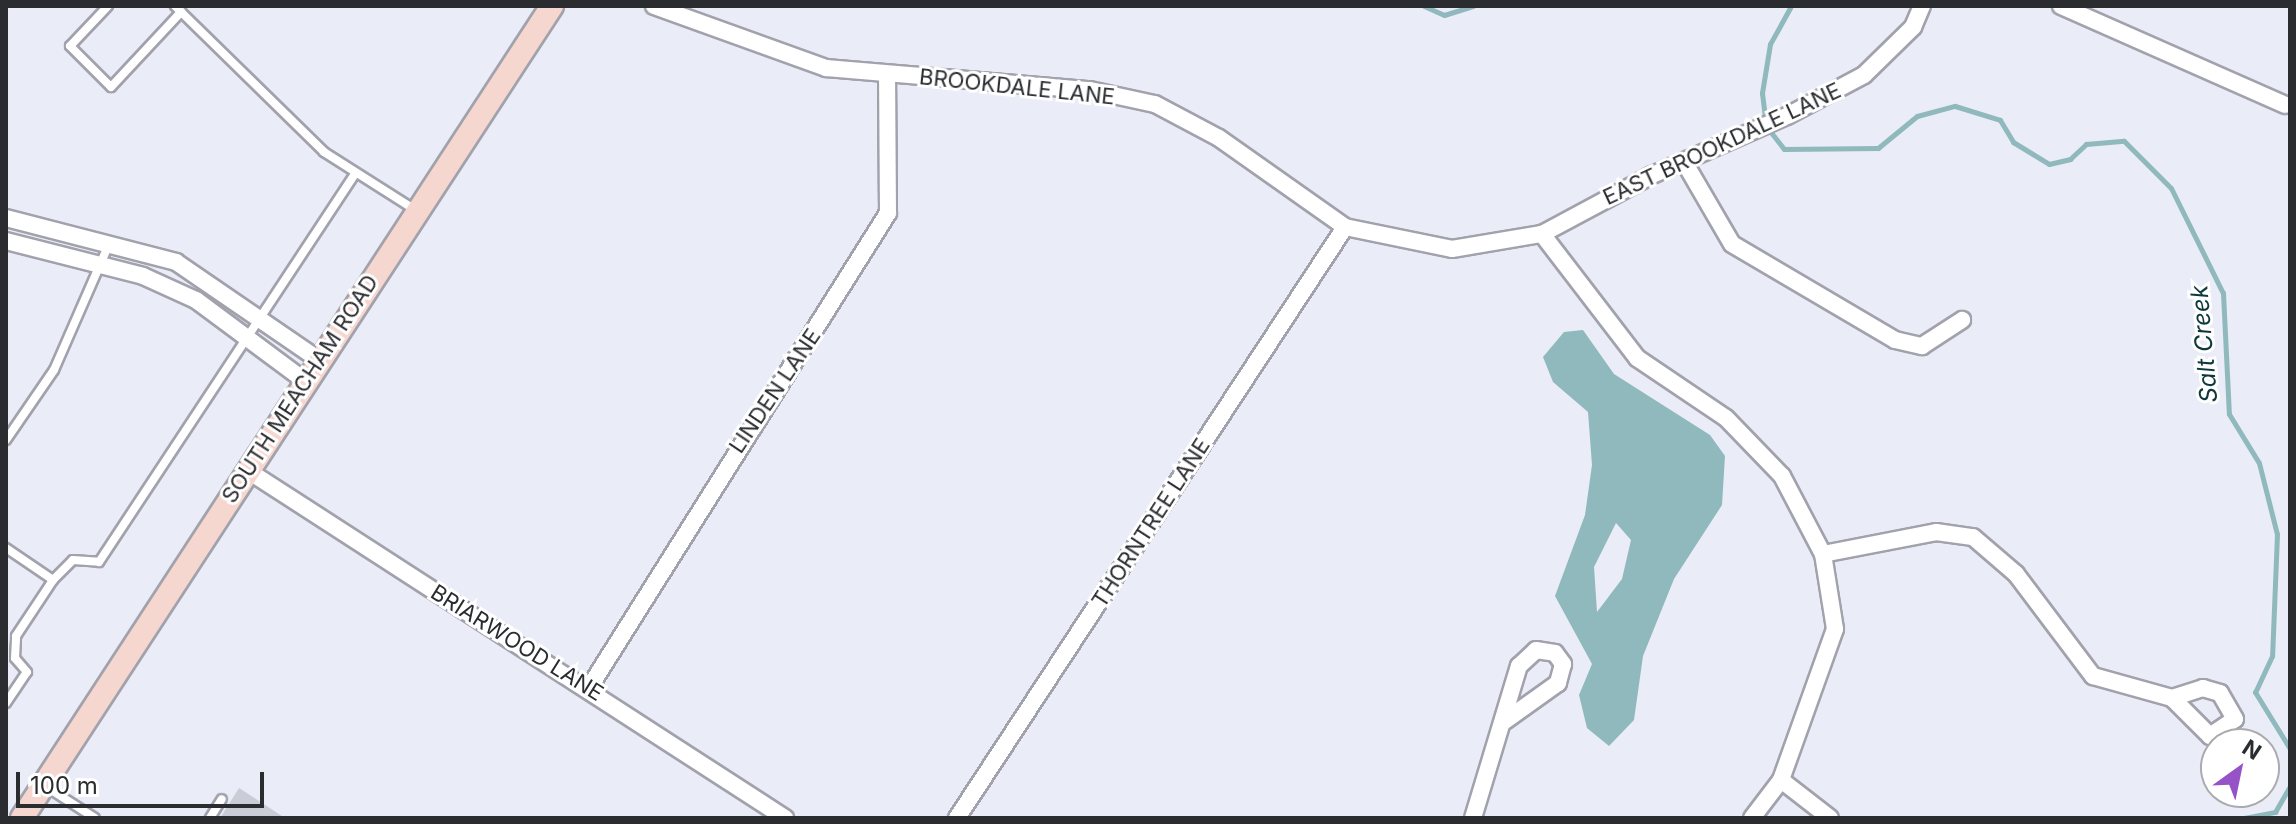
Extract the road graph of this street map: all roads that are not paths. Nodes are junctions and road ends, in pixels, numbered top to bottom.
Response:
1 (108, 6) edge
2 (552, 6) edge
3 (654, 6) edge
4 (1922, 6) edge
5 (2061, 6) edge
6 (178, 9) edge
7 (887, 75) junction
8 (2285, 105) dead end
9 (1686, 165) junction
10 (355, 174) junction
11 (417, 211) junction
12 (6, 218) edge
13 (1345, 227) junction
14 (1542, 234) junction
15 (6, 241) edge
16 (110, 241) junction
17 (104, 266) junction
18 (262, 317) junction
19 (1962, 320) dead end
20 (249, 337) junction
21 (319, 360) junction
22 (305, 381) junction
23 (6, 440) edge
24 (247, 470) junction
25 (6, 548) edge
26 (1823, 554) junction
27 (53, 580) junction
28 (589, 688) junction
29 (2172, 698) dead end
30 (6, 703) edge
31 (1505, 721) dead end
32 (47, 779) junction
33 (1781, 780) junction
34 (222, 799) dead end
35 (22, 818) edge
36 (95, 818) edge
37 (210, 818) edge
38 (785, 818) edge
39 (957, 818) edge
40 (1473, 818) edge
41 (1752, 818) edge
42 (1830, 818) edge

1 - 6 lane
2 - 11 main road, SOUTH MEACHAM ROAD
3 - 7 street, BROOKDALE LANE
4 - 9 street, EAST BROOKDALE LANE
5 - 8 street
6 - 10 lane
7 - 13 street, BROOKDALE LANE
7 - 28 street, LINDEN LANE
9 - 14 street, EAST BROOKDALE LANE
9 - 19 street
10 - 11 lane
10 - 18 lane
11 - 21 main road, SOUTH MEACHAM ROAD
12 - 16 street
13 - 14 street, BROOKDALE LANE
13 - 39 street, THORNTREE LANE
14 - 26 street
15 - 17 street
16 - 17 lane
16 - 18 street
17 - 20 street
17 - 23 lane
18 - 20 lane
18 - 21 street
20 - 22 street
20 - 27 lane
21 - 22 main road, SOUTH MEACHAM ROAD
22 - 24 main road, SOUTH MEACHAM ROAD
24 - 28 street, BRIARWOOD LANE
24 - 32 main road, SOUTH MEACHAM ROAD
25 - 27 lane
26 - 29 street
26 - 33 street
27 - 30 lane
28 - 38 street, BRIARWOOD LANE
31 - 40 street
32 - 35 main road, SOUTH MEACHAM ROAD
32 - 36 lane
33 - 41 street
33 - 42 street
34 - 37 lane

